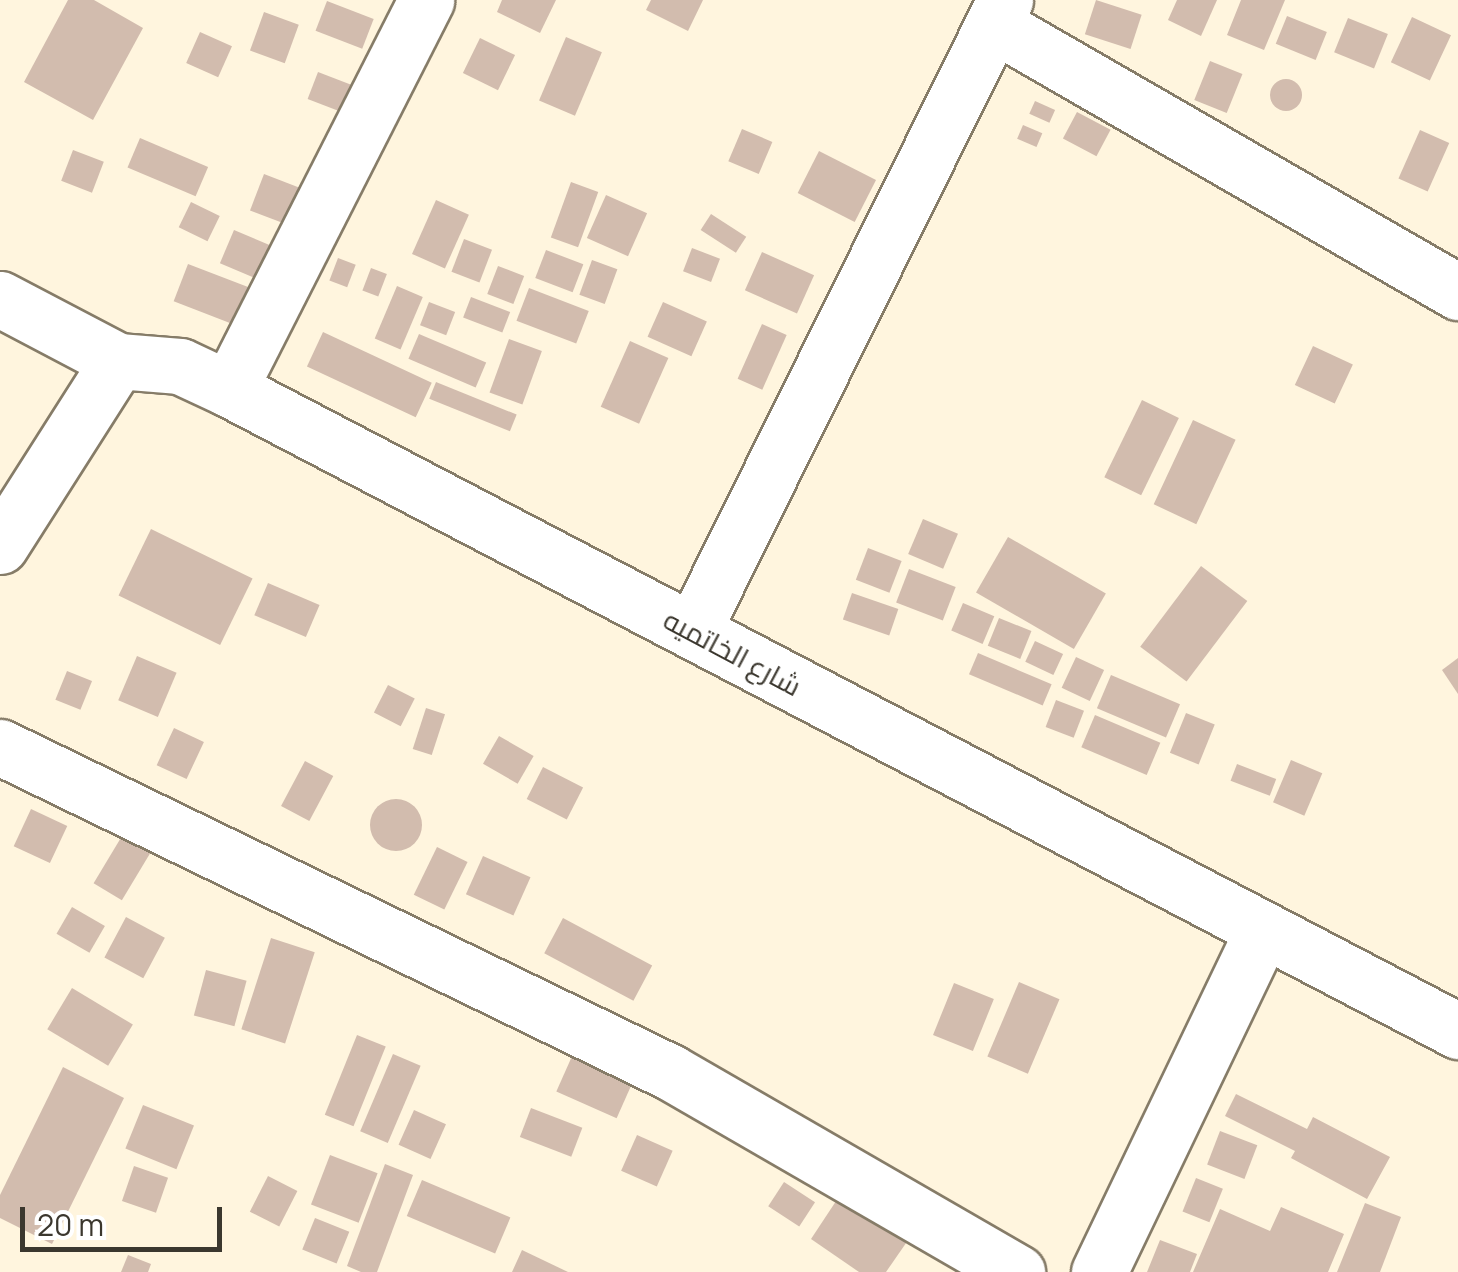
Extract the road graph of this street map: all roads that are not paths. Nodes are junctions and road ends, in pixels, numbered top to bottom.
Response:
1 (426, 0) edge
2 (999, 12) edge
3 (1458, 292) edge
4 (0, 299) edge
5 (118, 361) junction
6 (229, 389) junction
7 (0, 546) edge
8 (694, 630) junction
9 (0, 747) edge
10 (1262, 934) junction
11 (1458, 1031) edge
12 (1017, 1272) edge
13 (1100, 1272) edge

1 - 6 street
2 - 3 street
2 - 8 street
4 - 5 street, شارع الخاتميه
5 - 6 street, شارع الخاتميه
5 - 7 street
6 - 8 street, شارع الخاتميه
8 - 10 street, شارع الخاتميه
9 - 12 street
10 - 11 street, شارع الخاتميه
10 - 13 street

